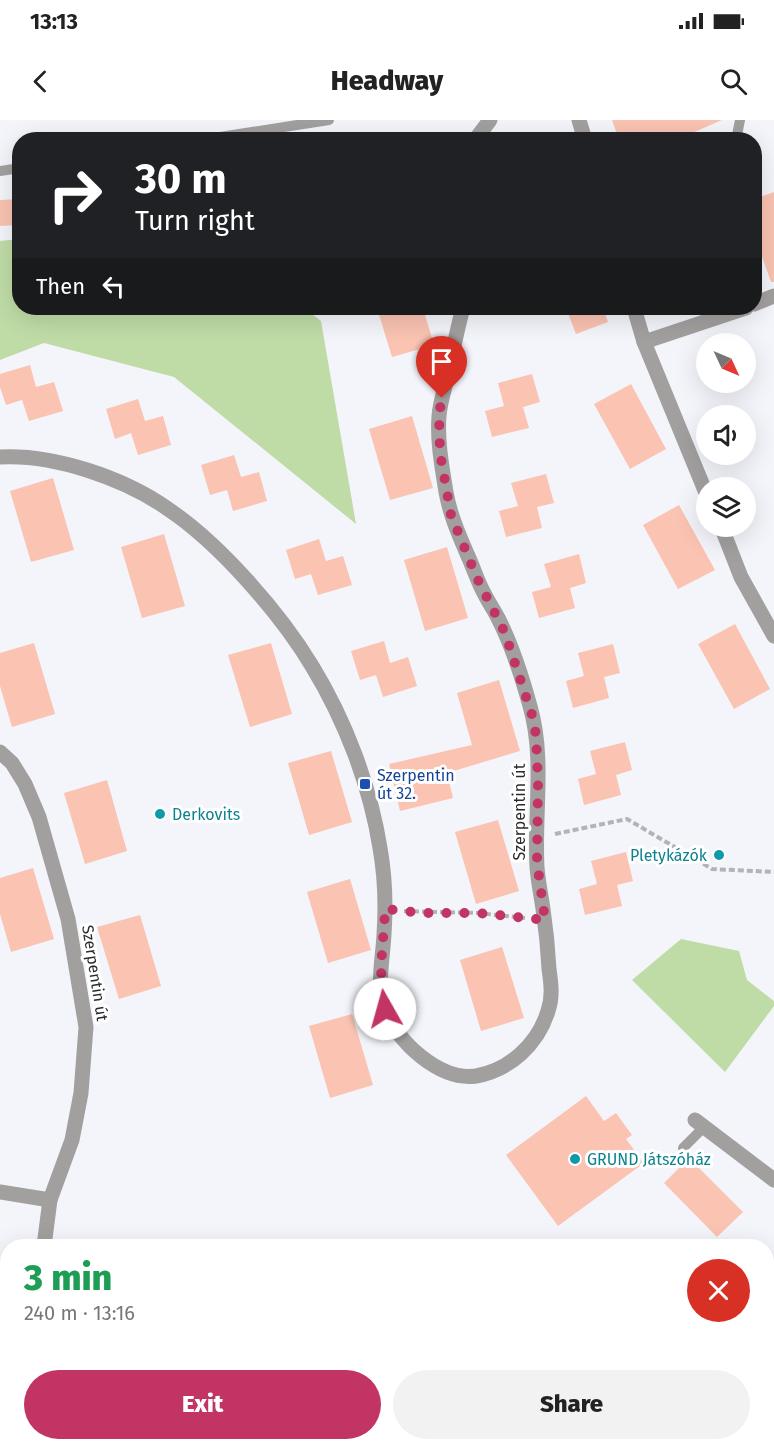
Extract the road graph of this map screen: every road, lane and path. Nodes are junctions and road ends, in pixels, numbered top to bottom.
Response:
1 (329, 120) edge
2 (252, 132) edge
3 (461, 315) edge
4 (636, 315) edge
5 (723, 315) edge
6 (644, 342) junction
7 (0, 457) edge
8 (699, 477) edge
9 (725, 537) edge
10 (774, 636) edge
11 (0, 752) edge
12 (537, 838) junction
13 (774, 872) edge
14 (385, 909) junction
15 (545, 920) junction
16 (699, 1124) joint
17 (683, 1148) dead end
18 (774, 1180) edge
19 (0, 1192) edge
20 (50, 1200) junction
21 (45, 1239) edge

1 - 2 lane
3 - 12 street, Szerpentin út
4 - 6 street
5 - 6 street
6 - 8 street
7 - 14 street, Szerpentin út
9 - 10 street
11 - 20 street, Szerpentin út
12 - 13 path
12 - 15 street, Szerpentin út
14 - 15 path
14 - 15 street, Szerpentin út
16 - 17 lane
16 - 18 street
19 - 20 street
20 - 21 street, Szerpentin út

